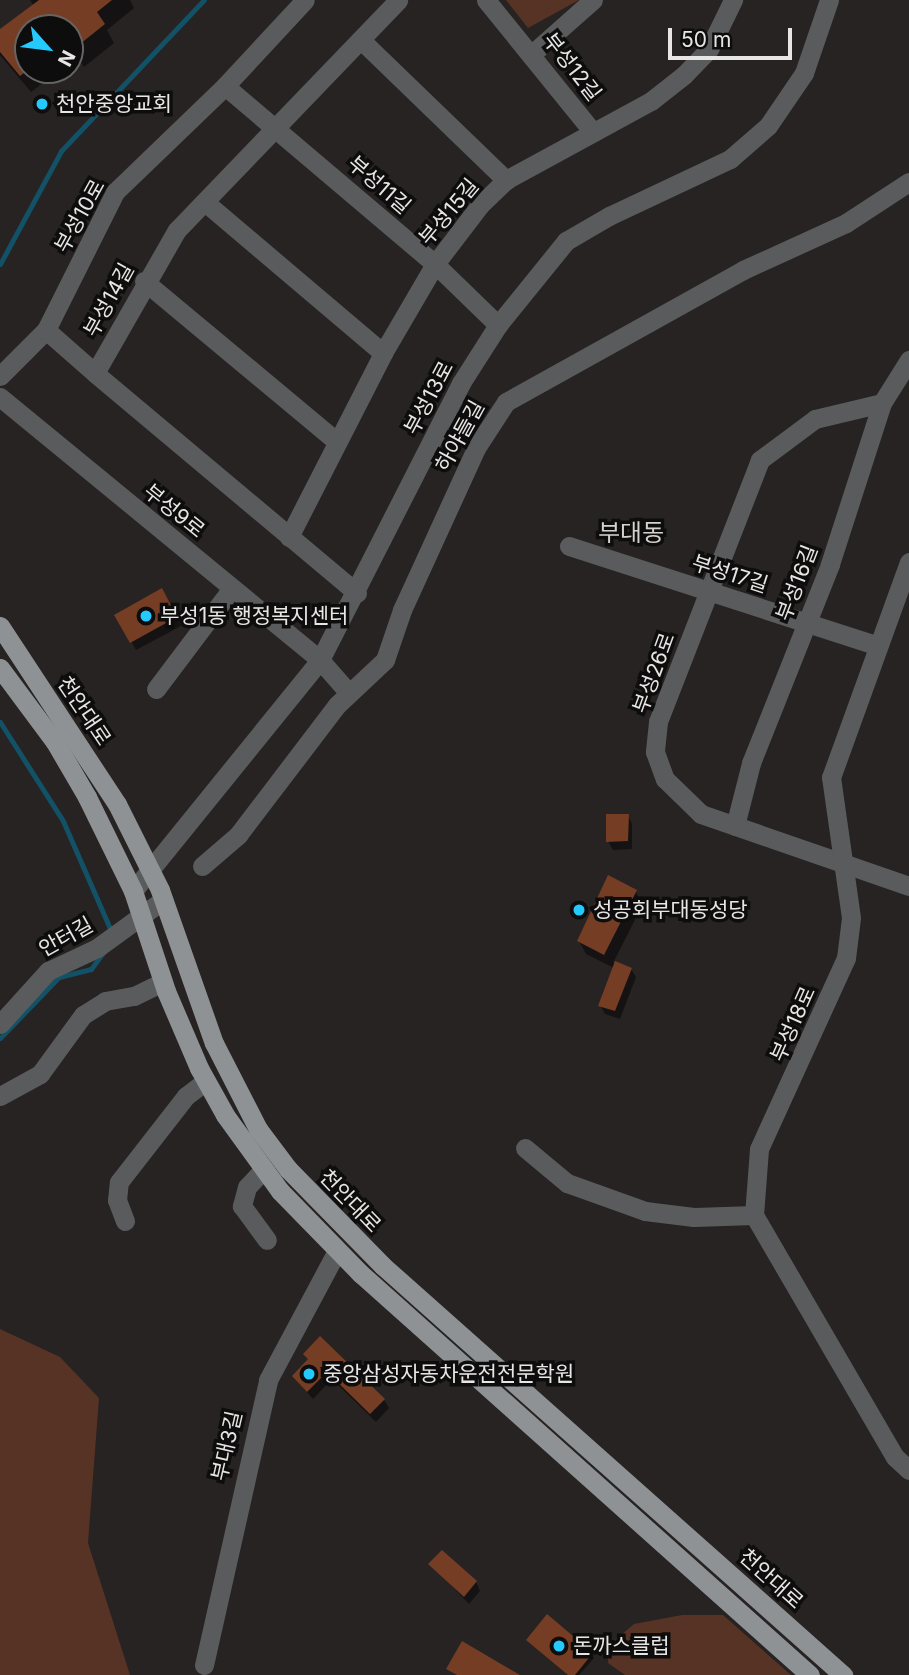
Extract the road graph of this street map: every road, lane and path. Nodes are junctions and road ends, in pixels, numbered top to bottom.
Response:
1 (305, 0) edge
2 (398, 0) edge
3 (486, 0) edge
4 (593, 0) edge
5 (733, 0) edge
6 (827, 1) edge
7 (361, 40) junction
8 (533, 53) junction
9 (225, 86) junction
10 (274, 125) junction
11 (593, 132) junction
12 (506, 180) junction
13 (909, 182) edge
14 (206, 203) junction
15 (435, 264) junction
16 (144, 281) junction
17 (498, 325) junction
18 (46, 330) junction
19 (383, 353) junction
20 (909, 360) edge
21 (94, 373) junction
22 (0, 376) edge
23 (0, 397) edge
24 (882, 403) junction
25 (335, 441) junction
26 (289, 537) junction
27 (569, 546) dead end
28 (909, 562) edge
29 (232, 588) junction
30 (710, 592) junction
31 (358, 593) junction
32 (807, 622) junction
33 (0, 626) edge
34 (878, 646) junction
35 (320, 660) junction
36 (0, 668) edge
37 (156, 689) dead end
38 (348, 692) junction
39 (735, 826) junction
40 (841, 863) junction
41 (202, 866) dead end
42 (151, 870) junction
43 (909, 886) edge
44 (133, 891) junction
45 (163, 900) junction
46 (141, 916) junction
47 (163, 982) junction
48 (0, 1024) edge
49 (206, 1081) junction
50 (0, 1096) edge
51 (525, 1148) dead end
52 (263, 1170) junction
53 (754, 1215) junction
54 (125, 1221) dead end
55 (267, 1240) dead end
56 (337, 1251) junction
57 (909, 1470) edge
58 (204, 1665) dead end
59 (810, 1675) edge
60 (843, 1675) edge

1 - 9 street, 부성10로
2 - 7 street, 부성14길
3 - 8 street, 부성12길
4 - 8 street
5 - 11 street, 부성15길
6 - 17 street, 부성13로
7 - 10 street, 부성14길
7 - 12 street
8 - 11 street, 부성12길
9 - 10 street, 부성11길
9 - 18 street, 부성10로
10 - 14 street, 부성14길
10 - 15 street, 부성11길
11 - 12 street, 부성15길
12 - 15 street, 부성15길
13 - 38 street, 하야들길
14 - 16 street, 부성14길
14 - 19 street
15 - 17 street, 부성11길
15 - 19 street, 부성15길
16 - 21 street, 부성14길
16 - 25 street
17 - 31 street, 부성13로
18 - 21 street
18 - 22 street, 부성10로
19 - 25 street, 부성15길
20 - 24 street, 부성16길
21 - 26 street
23 - 29 street, 부성9로
24 - 30 street, 부성26로
24 - 32 street, 부성16길
25 - 26 street, 부성15길
26 - 31 street
27 - 30 street, 부성17길
28 - 34 street, 부성18로
29 - 35 street, 부성9로
29 - 37 street
30 - 32 street, 부성17길
30 - 39 street, 부성26로
31 - 35 street, 부성13로
32 - 34 street, 부성17길
32 - 39 street, 부성16길
33 - 42 main road, 천안대로
34 - 40 street, 부성18로
35 - 38 street, 부성9로
35 - 42 street, 부성13로
36 - 44 main road, 천안대로
38 - 41 street, 하야들길
39 - 40 street, 부성26로
40 - 43 street, 부성26로
40 - 53 street, 부성18로
42 - 44 street, 부성13로
42 - 45 main road, 천안대로
44 - 46 main road, 천안대로
45 - 46 street, 안터길
45 - 60 main road, 천안대로
46 - 47 main road, 천안대로
46 - 48 street, 안터길
47 - 49 main road, 천안대로
47 - 50 street
49 - 52 main road, 천안대로
49 - 54 street
51 - 53 street
52 - 55 street
52 - 56 main road, 천안대로
53 - 57 street
56 - 58 street, 부대3길
56 - 59 main road, 천안대로

